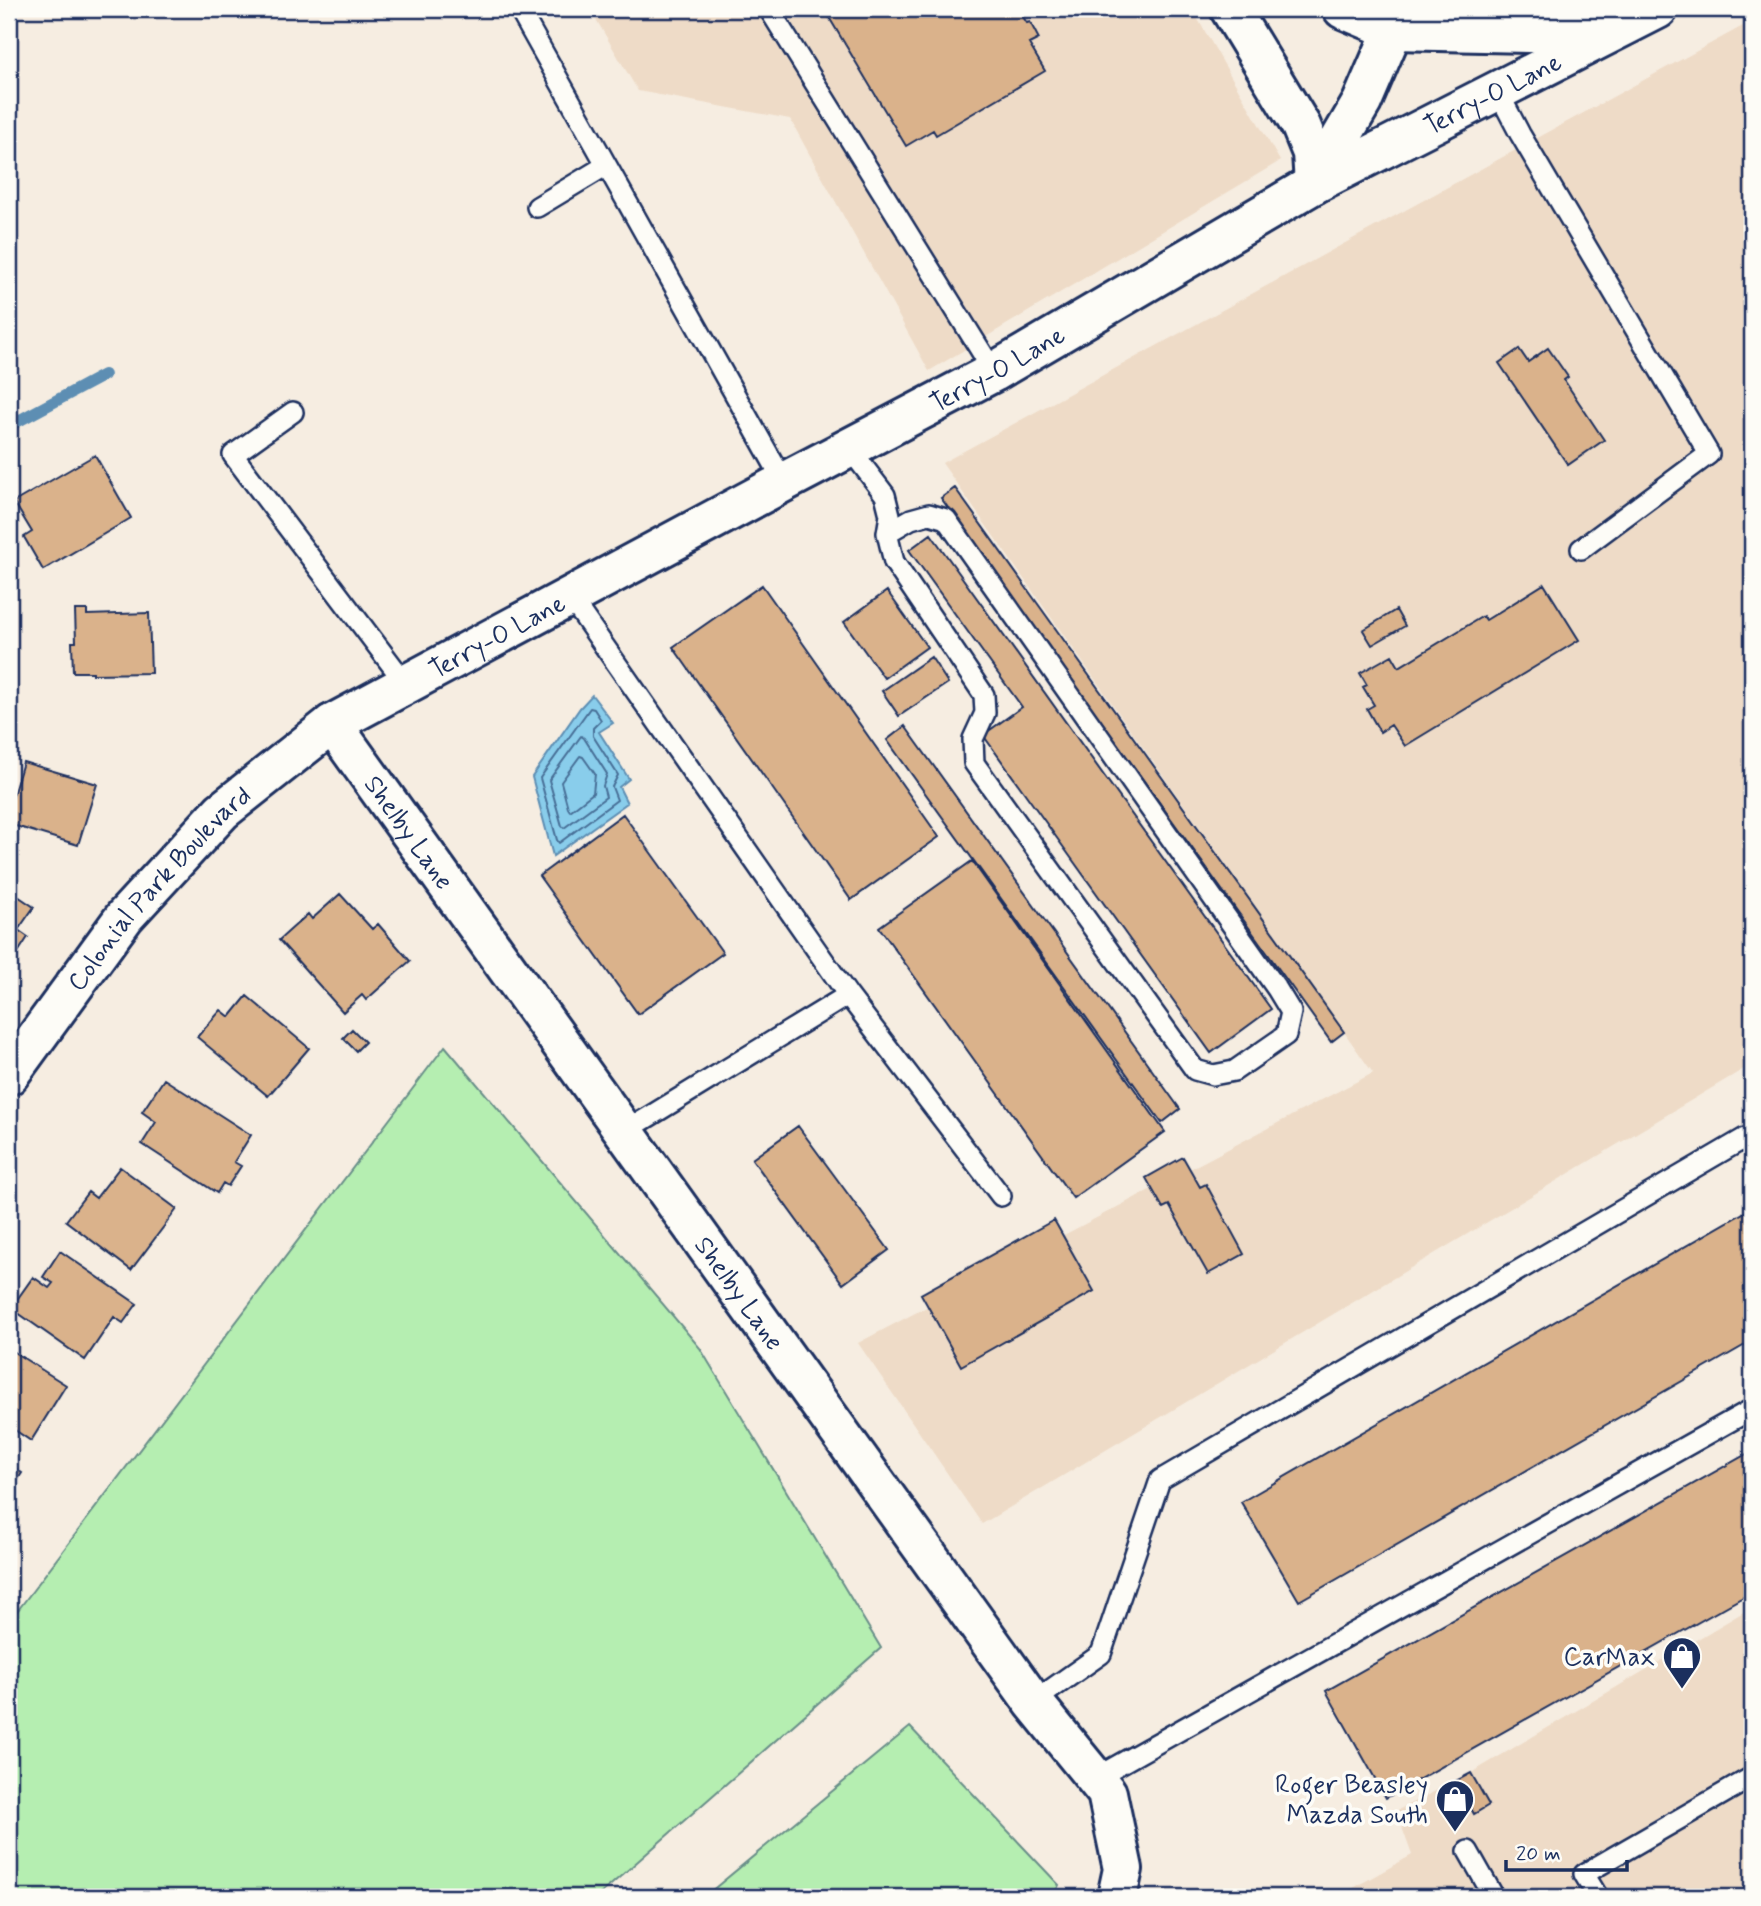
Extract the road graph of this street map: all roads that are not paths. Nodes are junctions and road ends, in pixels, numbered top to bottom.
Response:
1 (519, 9) edge
2 (769, 9) edge
3 (1230, 9) edge
4 (1343, 9) edge
5 (1631, 9) edge
6 (1658, 9) edge
7 (1393, 30) junction
8 (1498, 92) junction
9 (605, 166) junction
10 (1314, 184) junction
11 (537, 207) dead end
12 (994, 372) junction
13 (293, 412) dead end
14 (850, 449) junction
15 (784, 482) junction
16 (887, 533) junction
17 (1581, 549) dead end
18 (570, 597) junction
19 (407, 684) junction
20 (332, 724) junction
21 (848, 995) junction
22 (9, 1075) edge
23 (624, 1132) junction
24 (1745, 1138) dead end
25 (1001, 1196) dead end
26 (1752, 1409) edge
27 (1032, 1702) junction
28 (1752, 1777) edge
29 (1095, 1778) junction
30 (1468, 1851) dead end
31 (1120, 1883) edge
32 (1494, 1897) edge
33 (1598, 1897) edge

1 - 9 lane
2 - 12 lane
3 - 10 street
4 - 7 street
5 - 7 street
6 - 8 street, Terry-O Lane
7 - 10 street
8 - 10 street, Terry-O Lane
8 - 17 lane
9 - 11 lane
9 - 15 lane
10 - 12 street, Terry-O Lane
12 - 14 street, Terry-O Lane
13 - 19 lane
14 - 15 street, Terry-O Lane
14 - 16 lane
15 - 18 street, Terry-O Lane
16 - 16 lane
18 - 19 street, Terry-O Lane
18 - 21 lane
19 - 20 street, Terry-O Lane
20 - 22 street, Colonial Park Boulevard
20 - 23 street, Shelby Lane
21 - 23 lane
21 - 25 lane
23 - 27 street, Shelby Lane
24 - 27 lane
26 - 29 lane
27 - 29 street, Shelby Lane
28 - 33 lane
29 - 31 street, Shelby Lane
30 - 32 lane

